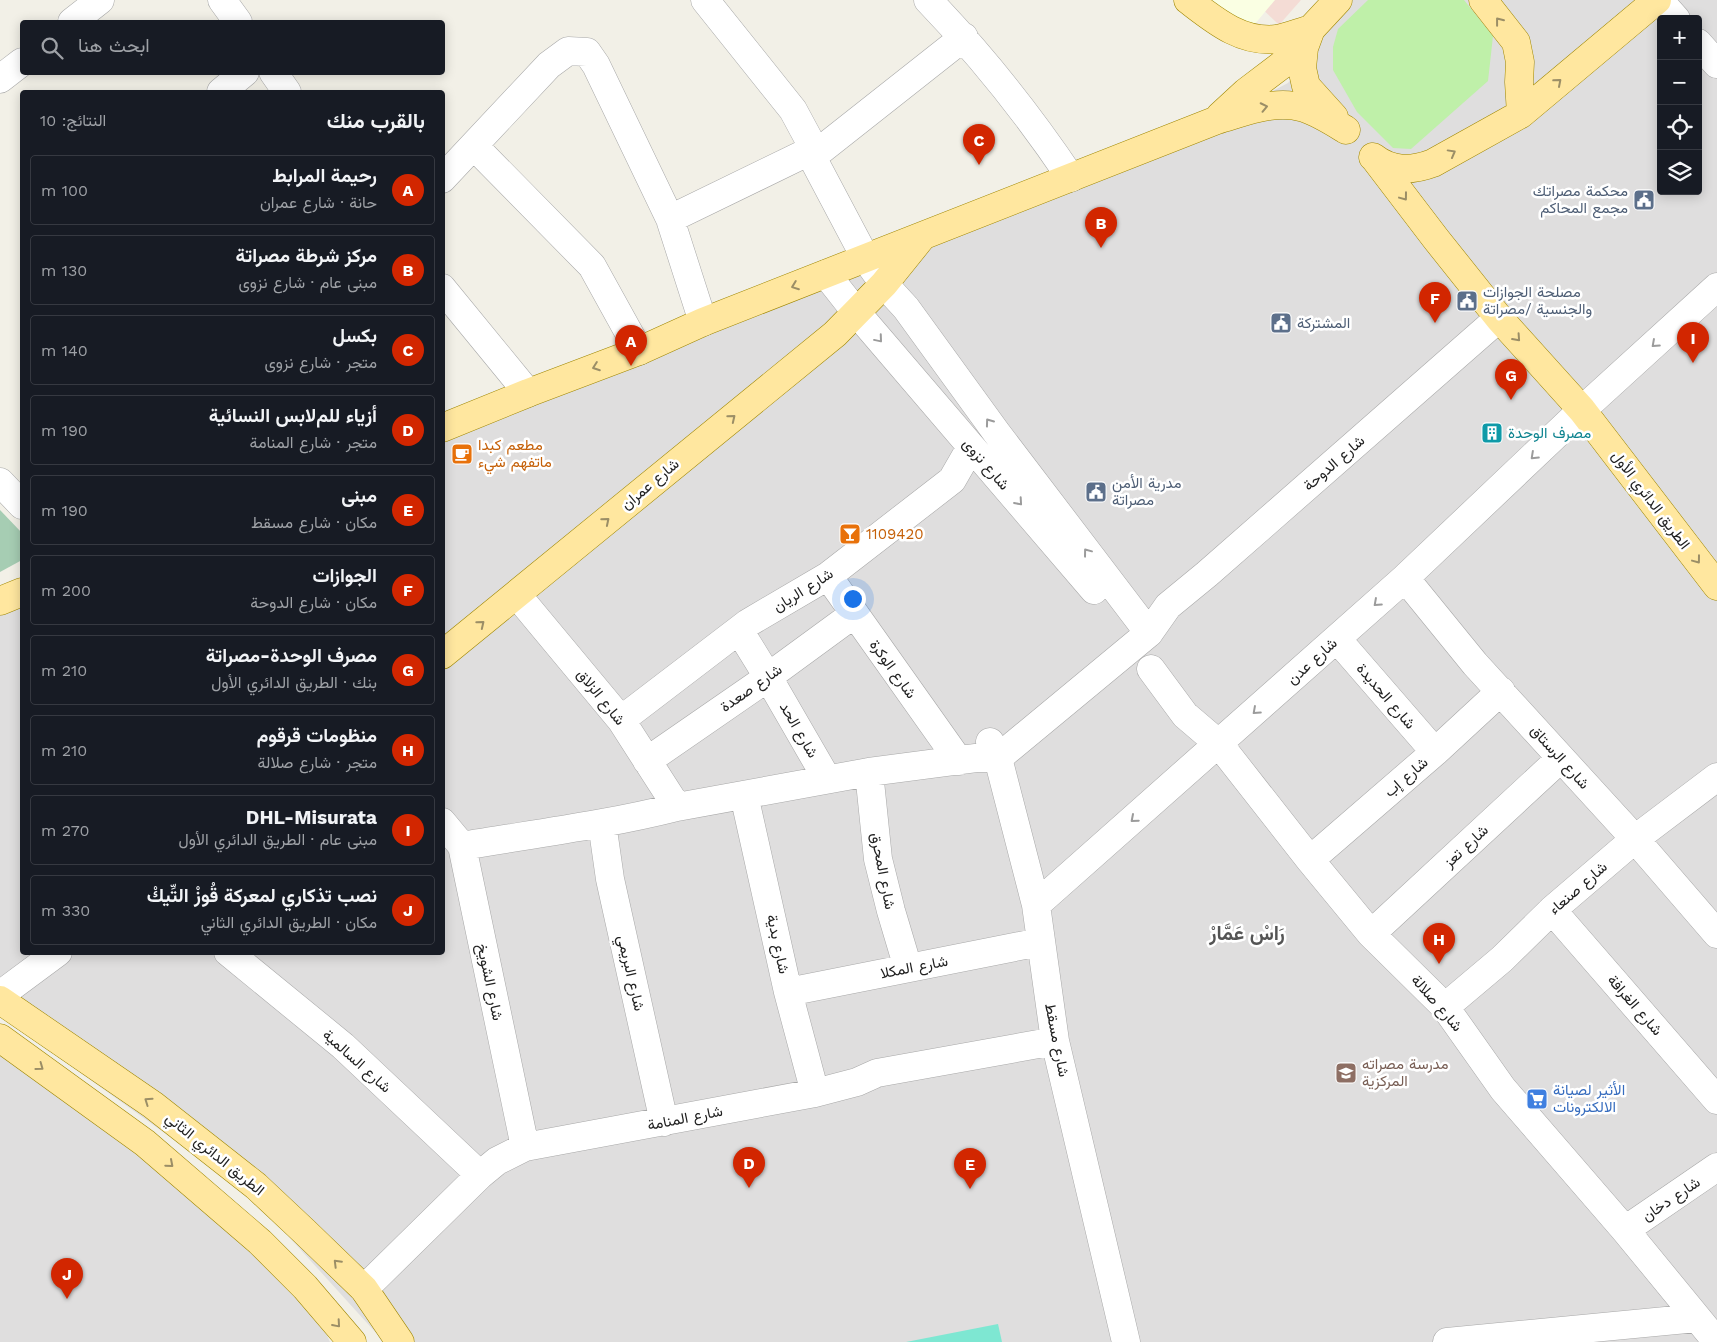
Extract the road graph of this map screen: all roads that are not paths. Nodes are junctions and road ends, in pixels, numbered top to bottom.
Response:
1 (100, 0) edge
2 (222, 0) edge
3 (705, 0) edge
4 (928, 0) edge
5 (1188, 0) edge
6 (1338, 0) edge
7 (1482, 0) edge
8 (1658, 0) edge
9 (1672, 15) edge
10 (75, 20) edge
11 (237, 20) edge
12 (964, 37) junction
13 (1307, 39) junction
14 (1702, 47) edge
15 (20, 64) edge
16 (1717, 64) edge
17 (241, 75) edge
18 (0, 79) edge
19 (223, 90) edge
20 (1521, 114) junction
21 (1217, 120) junction
22 (1346, 130) junction
23 (474, 146) junction
24 (813, 153) junction
25 (1374, 159) junction
26 (445, 176) edge
27 (1071, 178) junction
28 (670, 219) junction
29 (922, 237) junction
30 (866, 259) junction
31 (826, 274) junction
32 (884, 284) junction
33 (1717, 288) edge
34 (445, 292) edge
35 (856, 312) junction
36 (1499, 318) junction
37 (703, 322) junction
38 (639, 351) junction
39 (528, 393) junction
40 (1582, 410) junction
41 (445, 427) edge
42 (971, 447) junction
43 (0, 482) edge
44 (20, 503) edge
45 (828, 576) junction
46 (1405, 578) junction
47 (1717, 586) edge
48 (20, 593) edge
49 (517, 595) junction
50 (0, 601) edge
51 (854, 614) junction
52 (739, 630) junction
53 (1134, 635) junction
54 (1337, 639) junction
55 (445, 652) edge
56 (768, 676) junction
57 (1501, 691) junction
58 (621, 720) junction
59 (1219, 744) junction
60 (1435, 752) junction
61 (980, 754) junction
62 (1561, 758) junction
63 (647, 761) junction
64 (869, 772) junction
65 (1717, 777) edge
66 (827, 780) junction
67 (744, 795) junction
68 (677, 807) junction
69 (602, 823) junction
70 (445, 826) edge
71 (1635, 839) junction
72 (462, 846) junction
73 (1310, 860) junction
74 (1036, 905) junction
75 (1552, 910) junction
76 (1371, 934) junction
77 (1717, 934) edge
78 (1040, 942) junction
79 (54, 955) edge
80 (232, 955) edge
81 (908, 968) junction
82 (788, 992) junction
83 (0, 995) edge
84 (0, 1000) edge
85 (1444, 1007) junction
86 (0, 1038) edge
87 (1055, 1041) junction
88 (815, 1093) junction
89 (1717, 1100) edge
90 (664, 1122) junction
91 (525, 1147) junction
92 (1717, 1167) edge
93 (480, 1175) junction
94 (1625, 1230) junction
95 (364, 1289) junction
96 (1697, 1318) junction
97 (352, 1342) edge
98 (400, 1342) edge
99 (1126, 1342) edge
100 (1447, 1342) edge
101 (1452, 1342) edge
102 (1717, 1342) edge

1 - 10 street
2 - 11 street
3 - 24 street, شارع نزوى
4 - 12 street
5 - 13 main road
6 - 13 main road
20 -> 7 main road
8 - 9 street
20 -> 8 main road
12 - 24 street
12 - 27 street
13 - 21 main road
13 - 22 main road
14 - 16 street
15 - 18 street
17 - 19 street
25 -> 20 main road
21 -> 22 main road
21 - 27 main road
22 - 25 main road, الطريق الدائري الأول
23 - 26 street
23 - 28 street
23 - 38 street
24 - 28 street
24 - 30 street, شارع نزوى
25 -> 36 main road, الطريق الدائري الأول
27 - 29 main road
28 - 37 street
29 - 30 main road
29 - 32 main road, شارع عمران
30 - 31 main road
30 - 32 street, شارع نزوى
31 - 35 street, شارع نزوى
31 -> 37 main road
32 - 35 main road, شارع عمران
53 -> 32 street, شارع نزوى
33 -> 40 street, شارع عدن
34 - 39 street
35 -> 42 street, شارع نزوى
49 -> 35 main road, شارع عمران
36 -> 40 main road, الطريق الدائري الأول
36 - 53 street, شارع الدوحة
37 - 38 main road
38 -> 39 main road
39 - 41 main road
40 -> 46 street, شارع عدن
40 -> 47 main road, الطريق الدائري الأول
42 - 45 street, شارع الريان
42 -> 53 street, شارع نزوى
43 - 44 street
45 - 51 street, شارع الوكرة
45 - 52 street, شارع الريان
46 -> 54 street, شارع عدن
46 - 57 street, شارع الرستاق
48 - 50 main road
55 -> 49 main road, شارع عمران
49 - 58 street, شارع الزلاق
51 - 56 street, شارع صعدة
51 - 61 street, شارع الوكرة
52 - 56 street, شارع الحد
52 - 58 street, شارع الريان
53 - 59 street, شارع صلالة
53 - 61 street, شارع الدوحة
54 -> 59 street, شارع عدن
54 - 60 street, شارع الحديدة
56 - 63 street, شارع صعدة
56 - 66 street, شارع الحد
57 - 60 street, شارع إب
57 - 62 street, شارع الرستاق
58 - 63 street, شارع الزلاق
59 - 73 street, شارع صلالة
59 -> 74 street, شارع عدن
60 - 73 street, شارع إب
61 - 64 street
61 - 74 street, شارع مسقط
62 - 71 street, شارع الرستاق
62 - 76 street, شارع تعز
63 - 68 street, شارع الزلاق
64 - 66 street
64 - 81 street, شارع المحرق
65 - 71 street, شارع صنعاء
66 - 67 street
67 - 68 street
67 - 82 street, شارع بدية
68 - 69 street
69 - 72 street
69 - 90 street, شارع البريمي
70 - 72 street, شارع الشويخ
71 - 75 street, شارع صنعاء
71 - 77 street, شارع الرستاق
72 - 91 street, شارع الشويخ
73 - 76 street, شارع صلالة
74 - 78 street, شارع مسقط
75 - 85 street, شارع صنعاء
75 - 89 street, شارع الغرافة
76 - 85 street, شارع صلالة
78 - 81 street, شارع المكلا
78 - 87 street, شارع مسقط
79 - 83 street
80 - 93 street, شارع السالمية
81 - 82 street, شارع المكلا
82 - 88 street, شارع بدية
95 -> 84 main road, الطريق الدائري الثاني
85 - 94 street, شارع صلالة
86 -> 97 main road
87 - 88 street, شارع المنامة
87 - 99 street, شارع مسقط
88 - 90 street, شارع المنامة
90 - 91 street, شارع المنامة
91 - 93 street, شارع المنامة
92 - 94 street, شارع دخان
93 - 95 street, شارع المنامة
94 - 96 street, شارع صلالة
95 - 98 main road, الطريق الدائري الثاني
96 - 101 street
96 - 102 street, شارع صلالة
100 - 101 street

